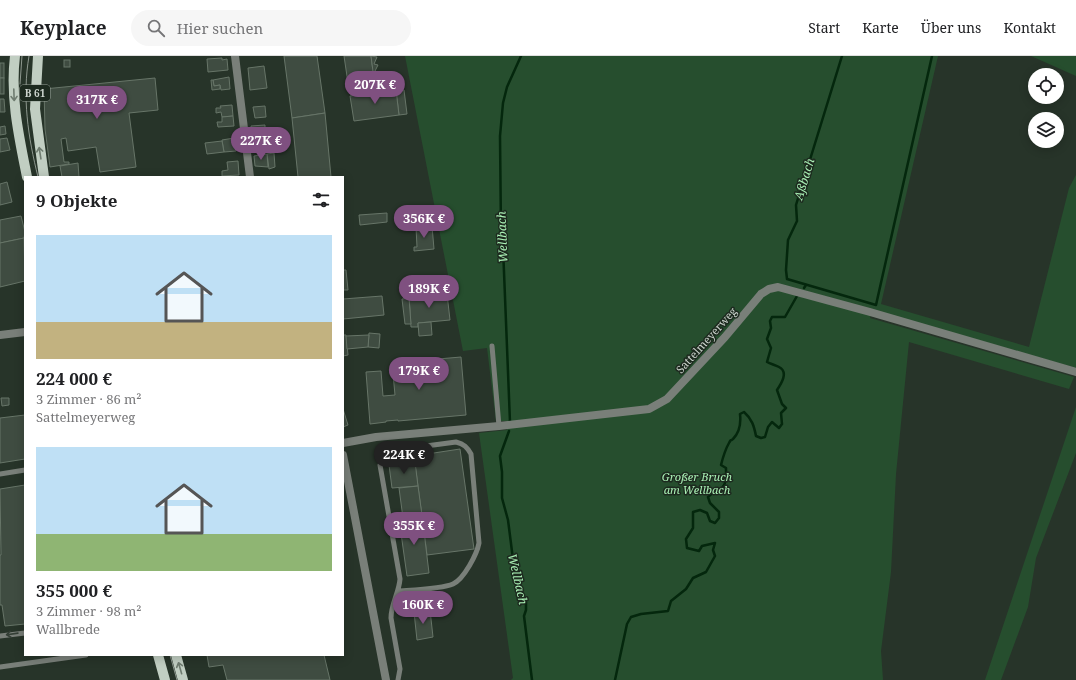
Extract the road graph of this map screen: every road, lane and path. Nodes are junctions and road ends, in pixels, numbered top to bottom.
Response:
1 (15, 56) edge
2 (38, 56) edge
3 (236, 56) edge
4 (27, 176) edge
5 (44, 176) edge
6 (250, 176) edge
7 (24, 332) edge
8 (0, 335) edge
9 (492, 346) dead end
10 (1076, 372) edge
11 (499, 426) junction
12 (344, 443) edge
13 (344, 460) edge
14 (24, 470) edge
15 (0, 474) edge
16 (398, 591) junction
17 (24, 632) edge
18 (0, 636) edge
19 (79, 656) edge
20 (158, 656) edge
21 (176, 656) edge
22 (0, 667) edge
23 (165, 680) edge
24 (183, 680) edge
25 (386, 680) edge
26 (398, 680) edge

1 -> 4 main road, B 61
5 -> 2 main road, B 61
3 - 6 street
7 - 8 street
9 - 11 lane
10 - 11 street, Sattelmeyerweg
11 - 12 street, Sattelmeyerweg
13 - 25 street
14 - 15 lane
16 - 16 lane
16 - 26 lane
17 -> 18 lane
19 - 22 lane
20 - 23 main road
24 -> 21 main road

